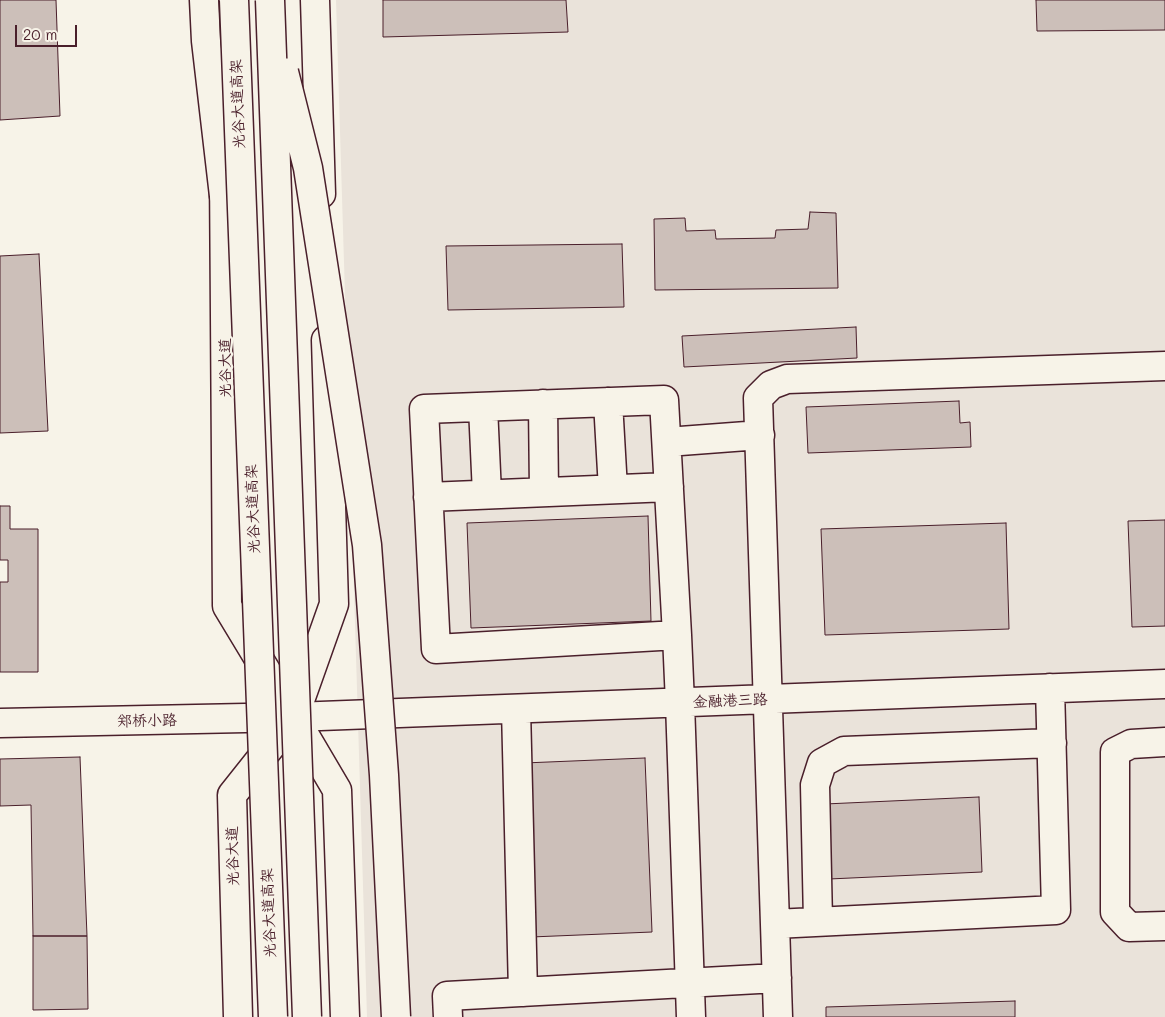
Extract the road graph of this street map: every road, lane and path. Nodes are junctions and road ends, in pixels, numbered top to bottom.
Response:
1 (204, 0) edge
2 (223, 0) edge
3 (234, 0) edge
4 (314, 0) edge
5 (270, 8) edge
6 (224, 196) junction
7 (1165, 366) edge
8 (608, 402) junction
9 (543, 404) junction
10 (483, 407) junction
11 (760, 435) junction
12 (667, 442) junction
13 (669, 486) junction
14 (613, 489) junction
15 (544, 492) junction
16 (487, 494) junction
17 (428, 497) junction
18 (677, 635) junction
19 (1165, 684) edge
20 (1050, 688) junction
21 (767, 700) junction
22 (680, 703) junction
23 (516, 709) junction
24 (294, 717) junction
25 (0, 724) edge
26 (1165, 742) edge
27 (1052, 743) junction
28 (818, 921) junction
29 (775, 924) junction
30 (1165, 926) edge
31 (777, 978) junction
32 (690, 983) junction
33 (523, 992) junction
34 (238, 1017) edge
35 (273, 1017) edge
36 (308, 1017) edge
37 (346, 1017) edge
38 (396, 1017) edge
39 (448, 1017) edge
40 (691, 1017) edge
41 (778, 1017) edge

1 - 6 main road
2 - 6 main road, 光谷大道
3 - 35 main road, 光谷大道高架, bridge
4 - 24 main road, 光谷大道
5 - 36 main road, bridge
5 - 38 main road, bridge
6 - 24 main road, 光谷大道
7 - 11 main road
8 - 9 main road
8 - 12 main road
8 - 14 main road
9 - 10 main road
9 - 15 main road
10 - 16 main road
10 - 17 main road
11 - 12 main road
11 - 21 main road
12 - 13 main road
13 - 14 main road
13 - 18 main road
14 - 15 main road
15 - 16 main road
16 - 17 main road
17 - 18 main road
18 - 22 main road
19 - 20 main road, 金融港三路
20 - 21 main road, 金融港三路
20 - 27 main road
21 - 22 main road, 金融港三路
21 - 29 main road
22 - 23 main road, 金融港三路
22 - 32 main road
23 - 24 main road, 金融港三路
23 - 33 main road
24 - 25 main road, 郑桥小路
24 - 34 main road, 光谷大道
24 - 37 main road, 光谷大道
26 - 30 main road
27 - 28 main road
27 - 28 main road
28 - 29 main road
29 - 31 main road
31 - 32 main road
31 - 41 main road
32 - 33 main road
32 - 40 main road
33 - 39 main road

